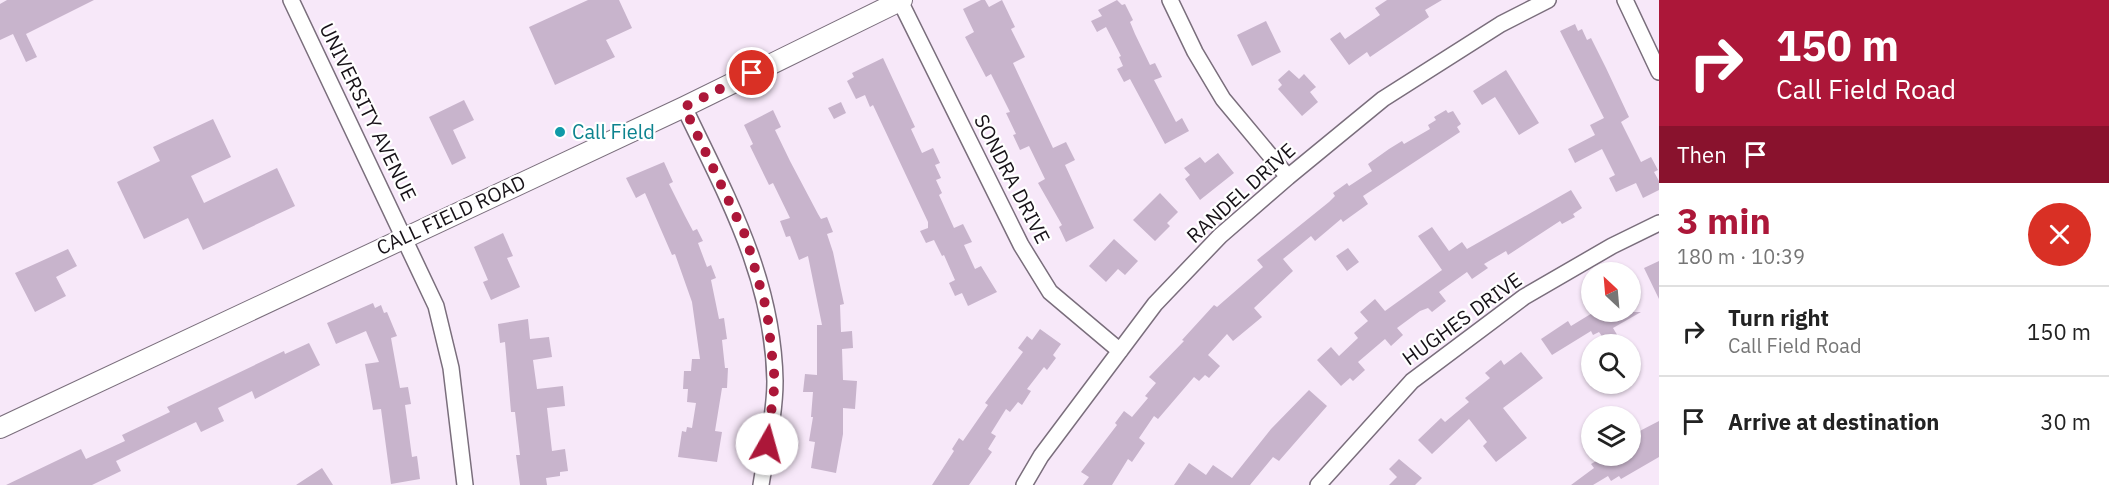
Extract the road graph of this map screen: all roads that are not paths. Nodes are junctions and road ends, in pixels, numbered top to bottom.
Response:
1 (291, 0) edge
2 (901, 0) edge
3 (1170, 0) edge
4 (1548, 0) edge
5 (1625, 0) edge
6 (1659, 72) edge
7 (684, 107) junction
8 (1288, 177) junction
9 (1659, 223) edge
10 (405, 237) junction
11 (1120, 351) junction
12 (0, 428) edge
13 (465, 485) edge
14 (761, 485) edge
15 (1024, 485) edge
16 (1318, 485) edge

1 - 10 street, UNIVERSITY AVENUE
2 - 7 main road, CALL FIELD ROAD
2 - 11 street, SONDRA DRIVE
3 - 8 street
4 - 8 street, RANDEL DRIVE
5 - 6 street
7 - 10 main road, CALL FIELD ROAD
7 - 14 street
8 - 11 street, RANDEL DRIVE
9 - 16 street, HUGHES DRIVE
10 - 12 main road, CALL FIELD ROAD
10 - 13 street, UNIVERSITY AVENUE
11 - 15 street, RANDEL DRIVE

